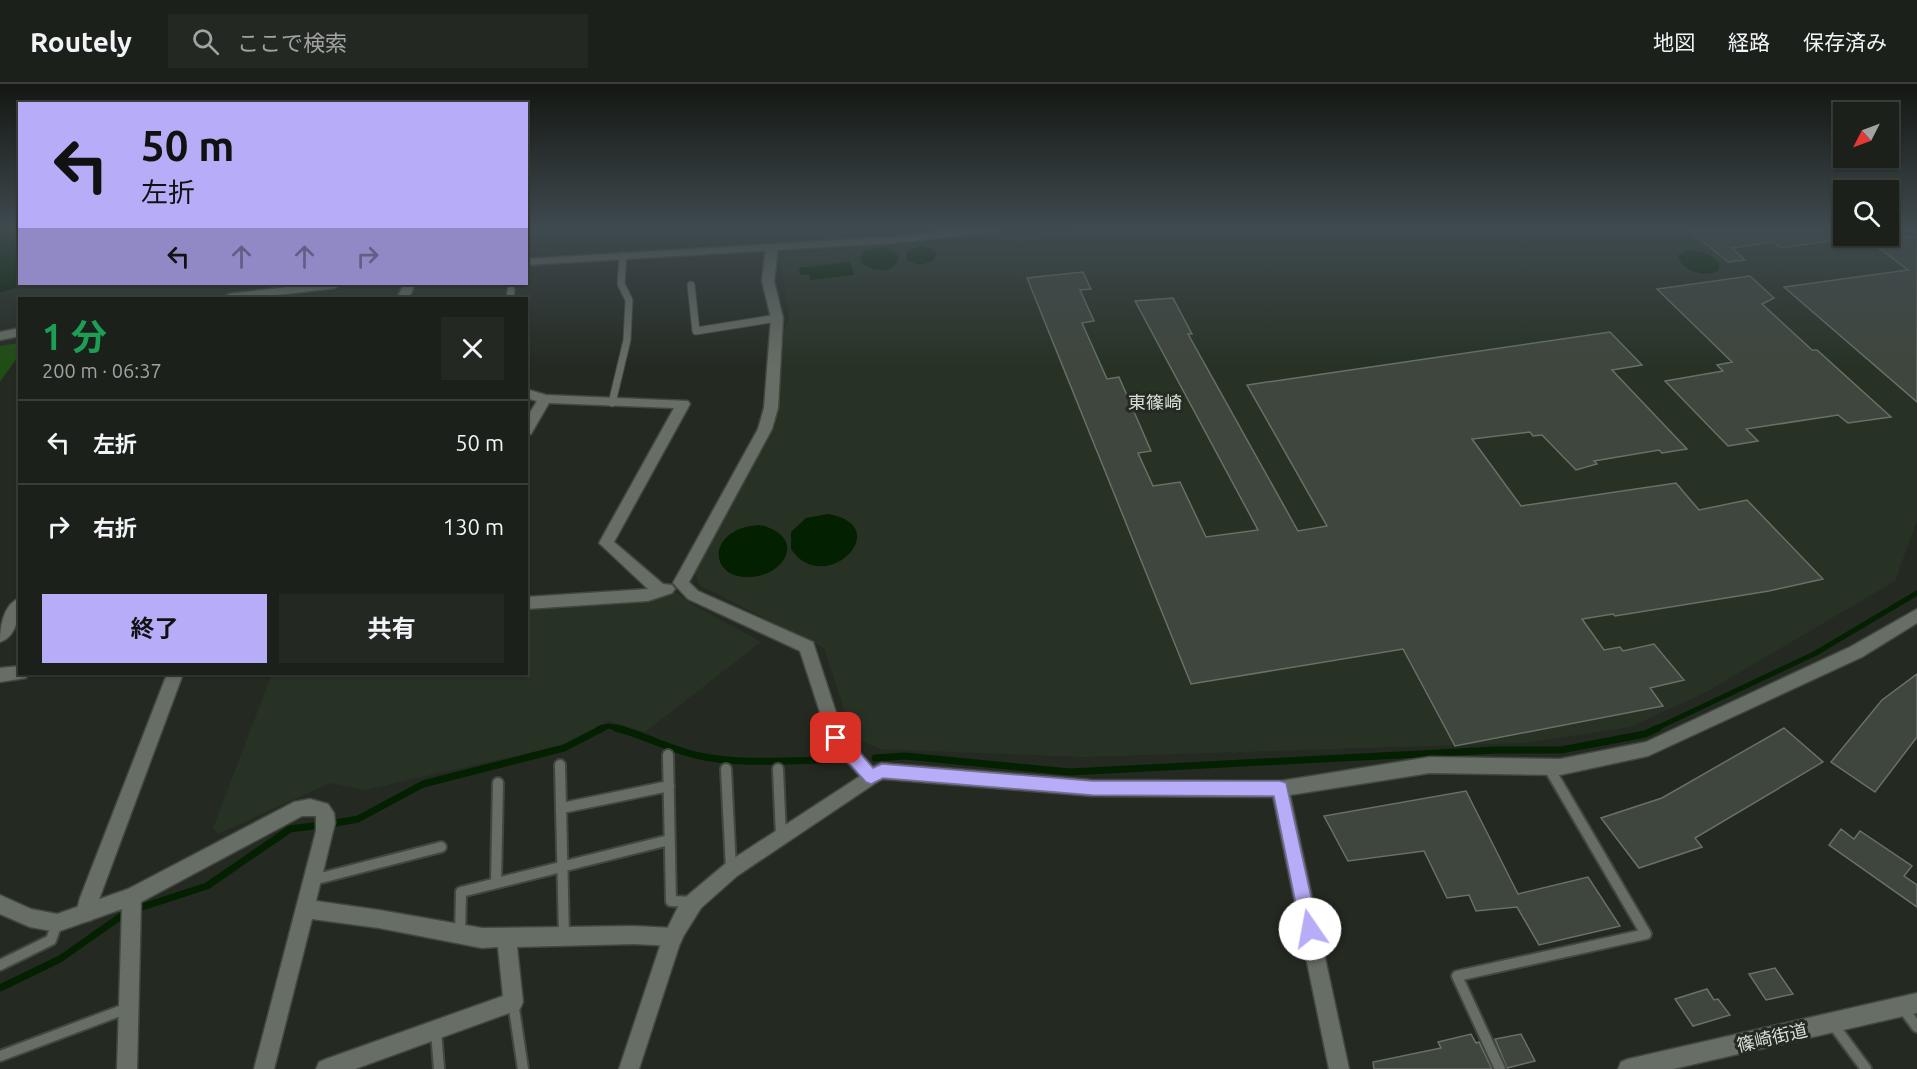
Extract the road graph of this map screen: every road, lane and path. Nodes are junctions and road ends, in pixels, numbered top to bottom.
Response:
1 (622, 275) edge
2 (769, 275) edge
3 (327, 285) edge
4 (691, 285) dead end
5 (511, 291) dead end
6 (237, 297) edge
7 (510, 297) edge
8 (777, 318) junction
9 (18, 332) edge
10 (0, 336) edge
11 (528, 394) edge
12 (545, 399) junction
13 (612, 403) junction
14 (528, 428) edge
15 (681, 583) junction
16 (660, 591) junction
17 (528, 603) edge
18 (18, 607) edge
19 (1917, 615) edge
20 (0, 636) edge
21 (18, 673) edge
22 (0, 675) edge
23 (176, 675) edge
24 (668, 755) dead end
25 (560, 765) dead end
26 (1549, 768) junction
27 (726, 769) dead end
28 (778, 769) dead end
29 (871, 777) junction
30 (498, 783) dead end
31 (669, 786) junction
32 (1280, 789) junction
33 (562, 808) junction
34 (781, 837) junction
35 (669, 840) junction
36 (441, 847) dead end
37 (564, 867) junction
38 (731, 870) junction
39 (313, 880) junction
40 (496, 883) junction
41 (694, 902) junction
42 (0, 904) edge
43 (132, 906) junction
44 (306, 909) junction
45 (85, 913) junction
46 (57, 923) junction
47 (460, 936) junction
48 (564, 936) junction
49 (673, 937) junction
50 (507, 938) junction
51 (0, 964) edge
52 (513, 1002) junction
53 (1910, 1005) edge
54 (128, 1008) junction
55 (1832, 1023) junction
56 (1917, 1027) edge
57 (436, 1030) junction
58 (0, 1056) edge
59 (127, 1069) edge
60 (264, 1069) edge
61 (326, 1069) edge
62 (439, 1069) edge
63 (523, 1069) edge
64 (629, 1069) edge
65 (1339, 1069) edge
66 (1500, 1069) edge
67 (1628, 1069) edge
68 (1866, 1069) edge

1 - 13 lane
2 - 8 street
3 - 6 street
4 - 8 lane
5 - 7 lane
8 - 15 street
9 - 10 street
11 - 12 street
12 - 13 street
12 - 14 street
13 - 16 street
15 - 16 street
15 - 29 street
16 - 17 street
18 - 20 street
19 - 26 street
21 - 22 street
23 - 45 street
24 - 31 lane
25 - 33 lane
26 - 32 street
26 - 66 lane
27 - 38 lane
28 - 34 lane
29 - 32 street
29 - 34 street
30 - 40 lane
31 - 33 lane
31 - 35 lane
32 - 65 street
33 - 37 lane
34 - 38 street
35 - 37 lane
35 - 41 lane
36 - 39 lane
37 - 40 lane
37 - 48 lane
38 - 41 street
39 - 43 street
39 - 44 street
40 - 47 lane
41 - 49 street
42 - 46 street
43 - 45 street
43 - 54 street
44 - 47 street
44 - 60 street
45 - 46 street
46 - 51 lane
47 - 50 street
48 - 49 street
48 - 50 street
49 - 64 street
50 - 52 street
52 - 57 street
52 - 63 lane
53 - 55 street, 篠崎街道
53 - 56 lane
54 - 58 lane
54 - 59 street
55 - 67 street, 篠崎街道
55 - 68 lane
57 - 61 street
57 - 62 lane

